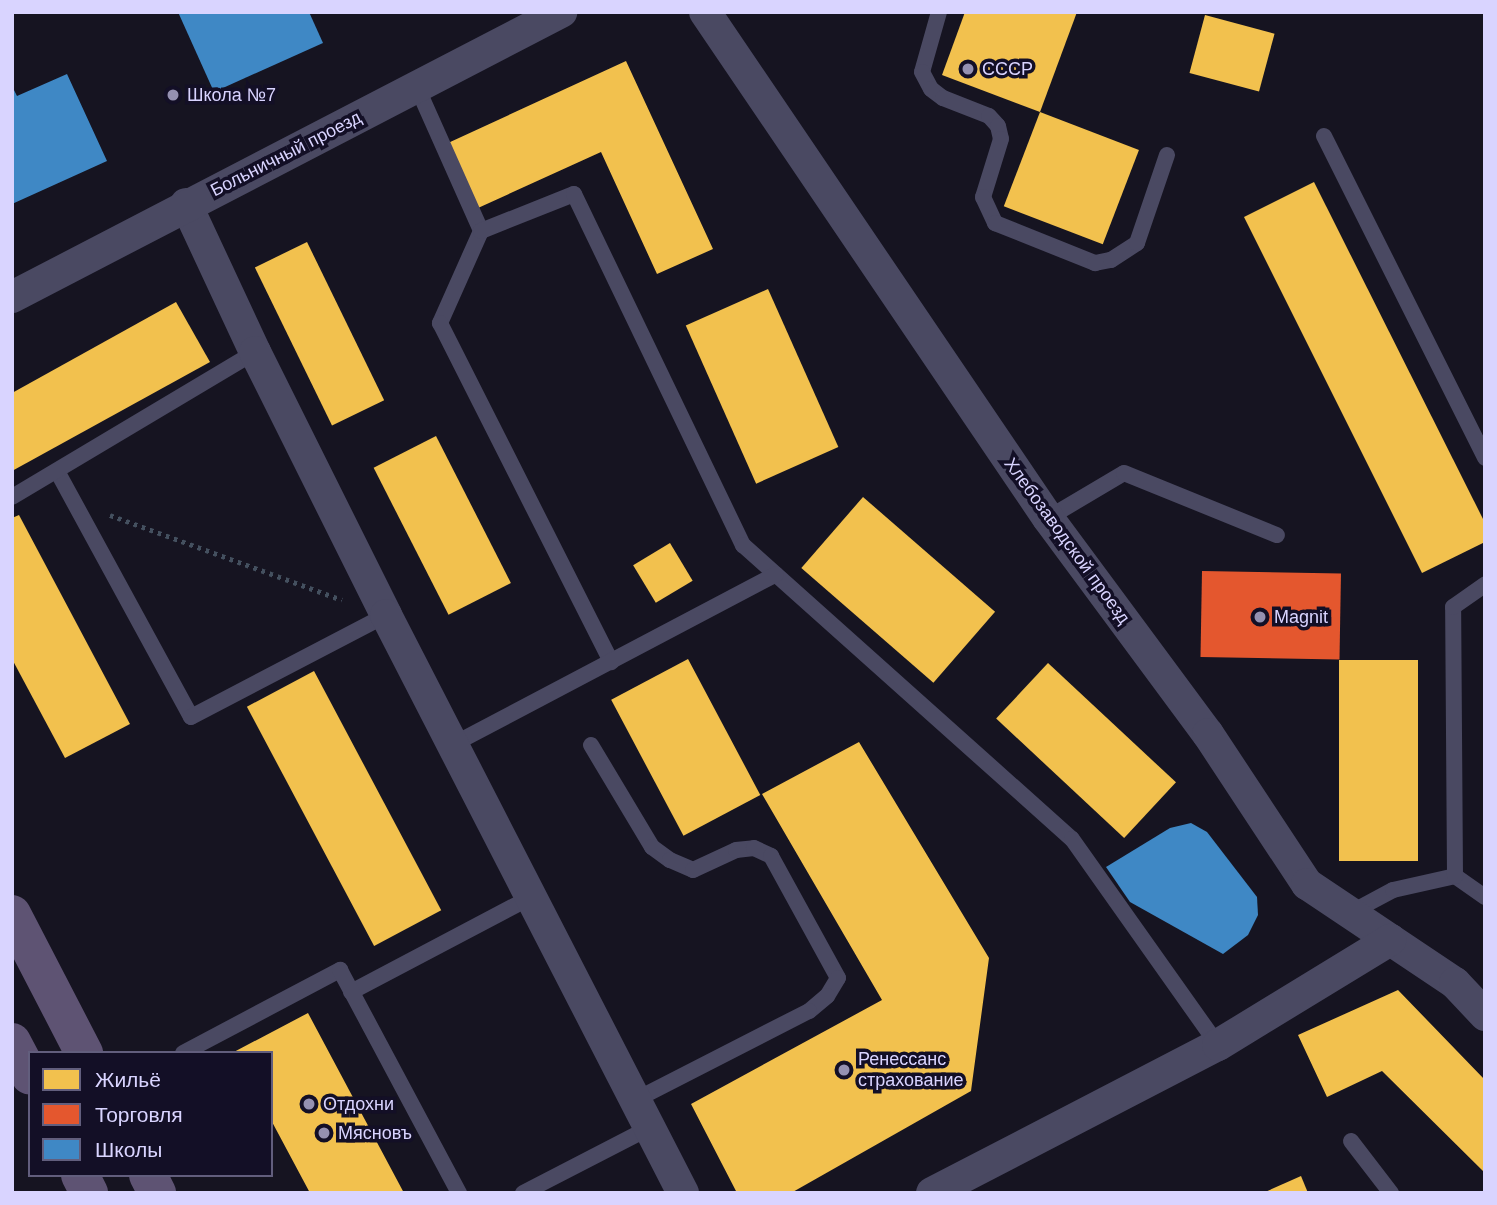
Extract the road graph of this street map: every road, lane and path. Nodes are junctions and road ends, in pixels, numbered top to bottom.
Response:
1 (561, 12) edge
2 (705, 12) edge
3 (939, 12) edge
4 (417, 88) junction
5 (1324, 136) dead end
6 (1167, 155) dead end
7 (186, 204) junction
8 (481, 232) junction
9 (12, 297) edge
10 (255, 352) junction
11 (1485, 458) edge
12 (57, 471) junction
13 (12, 497) edge
14 (76, 503) junction
15 (1048, 518) junction
16 (1277, 535) dead end
17 (776, 574) junction
18 (1485, 585) edge
19 (386, 615) junction
20 (611, 662) junction
21 (452, 745) junction
22 (591, 745) dead end
23 (1455, 876) junction
24 (531, 897) junction
25 (1485, 897) edge
26 (1350, 913) junction
27 (12, 914) edge
28 (1390, 940) junction
29 (351, 992) junction
30 (1485, 1015) edge
31 (12, 1042) edge
32 (1218, 1045) junction
33 (83, 1051) edge
34 (187, 1051) edge
35 (28, 1072) edge
36 (635, 1100) junction
37 (649, 1128) junction
38 (1351, 1142) dead end
39 (80, 1177) edge
40 (149, 1177) edge
41 (89, 1193) edge
42 (157, 1193) edge
43 (459, 1193) edge
44 (523, 1193) edge
45 (683, 1193) edge
46 (932, 1193) edge
47 (1391, 1193) edge

1 - 4 street, Больничный проезд
2 - 15 street, Хлебозаводской проезд
3 - 6 lane
4 - 7 street, Больничный проезд
4 - 8 lane
5 - 11 lane
7 - 9 street, Больничный проезд
7 - 10 street
8 - 17 lane
8 - 20 lane
10 - 12 lane
10 - 19 street
12 - 13 lane
12 - 14 lane
14 - 19 path
14 - 19 lane
15 - 16 lane
15 - 26 street, Хлебозаводской проезд
17 - 20 lane
17 - 32 lane
18 - 23 lane
19 - 21 street
20 - 21 lane
21 - 24 street
22 - 36 lane
23 - 25 lane
23 - 26 lane
24 - 29 lane
24 - 36 street
26 - 28 street, Хлебозаводской проезд
27 - 33 main road
28 - 30 street, Хлебозаводской проезд
28 - 32 street
29 - 34 lane
29 - 43 lane
31 - 35 main road
32 - 46 street
36 - 37 street
37 - 44 lane
37 - 45 street
38 - 47 lane
39 - 41 main road
40 - 42 main road

